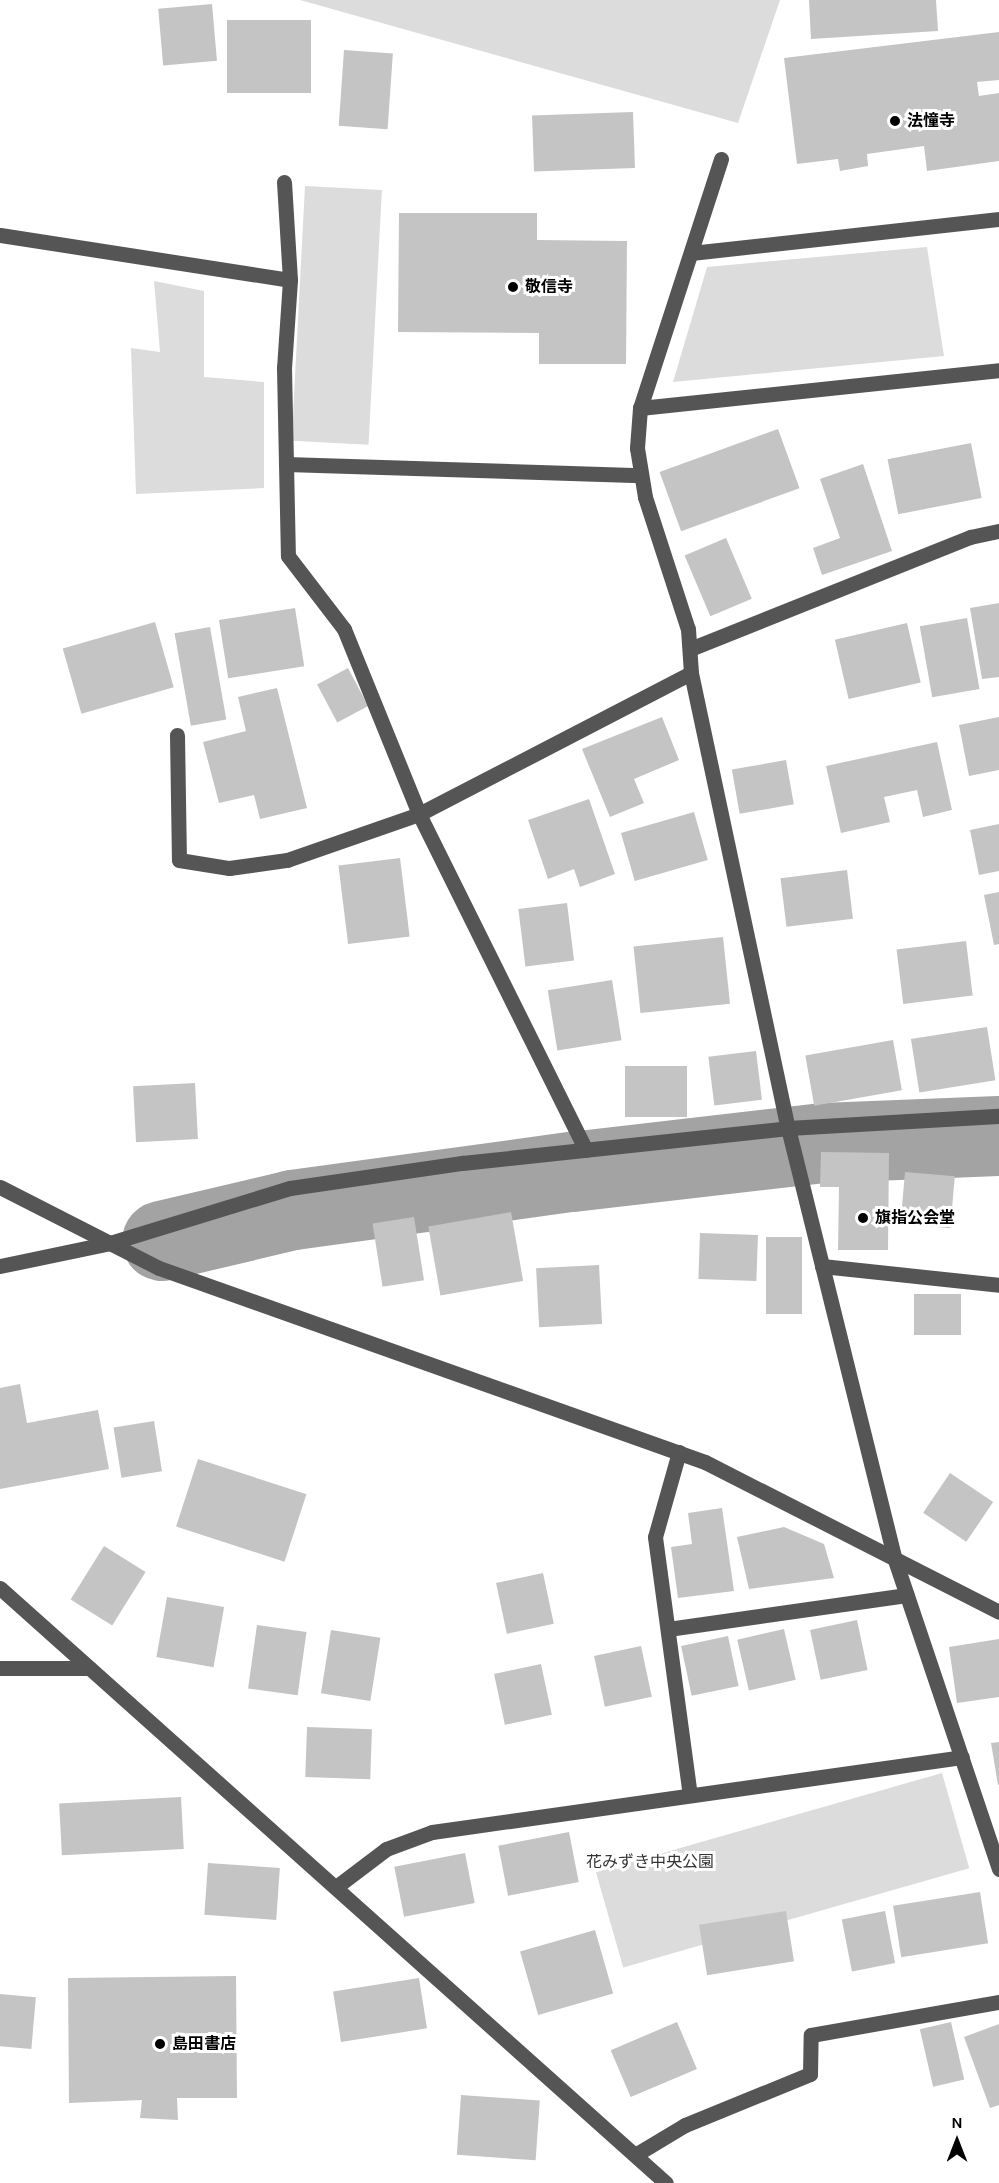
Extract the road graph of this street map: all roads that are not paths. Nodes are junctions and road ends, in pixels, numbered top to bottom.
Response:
1 (721, 159) dead end
2 (284, 182) dead end
3 (999, 219) edge
4 (0, 235) edge
5 (692, 253) junction
6 (290, 280) junction
7 (999, 370) edge
8 (640, 408) junction
9 (286, 465) junction
10 (641, 476) junction
11 (999, 531) edge
12 (690, 649) junction
13 (691, 673) junction
14 (177, 735) dead end
15 (419, 814) junction
16 (999, 1116) edge
17 (788, 1128) junction
18 (586, 1150) junction
19 (0, 1187) edge
20 (110, 1243) junction
21 (0, 1266) edge
22 (822, 1266) junction
23 (999, 1285) edge
24 (679, 1452) junction
25 (895, 1560) junction
26 (0, 1588) edge
27 (907, 1595) junction
28 (999, 1612) edge
29 (668, 1629) junction
30 (0, 1668) edge
31 (89, 1668) junction
32 (962, 1757) junction
33 (690, 1795) junction
34 (999, 1869) edge
35 (336, 1887) junction
36 (999, 2002) edge
37 (635, 2155) junction
38 (666, 2183) edge

1 - 5 street
2 - 6 street
3 - 5 street
4 - 6 street
5 - 8 street
6 - 9 street
7 - 8 street
8 - 10 street
9 - 10 street
9 - 15 street
10 - 12 street
11 - 12 street
12 - 13 street
13 - 15 street
13 - 17 street
14 - 15 street
15 - 18 street
16 - 17 street
17 - 18 street
17 - 22 street
18 - 20 street
19 - 20 street
20 - 21 street
20 - 24 street
22 - 23 street
22 - 25 street
24 - 25 street
24 - 29 street
25 - 27 street
25 - 28 street
26 - 31 street
27 - 29 street
27 - 32 street
29 - 33 street
30 - 31 street
31 - 35 street
32 - 33 street
32 - 34 street
33 - 35 street
35 - 37 street
36 - 37 street
37 - 38 street

